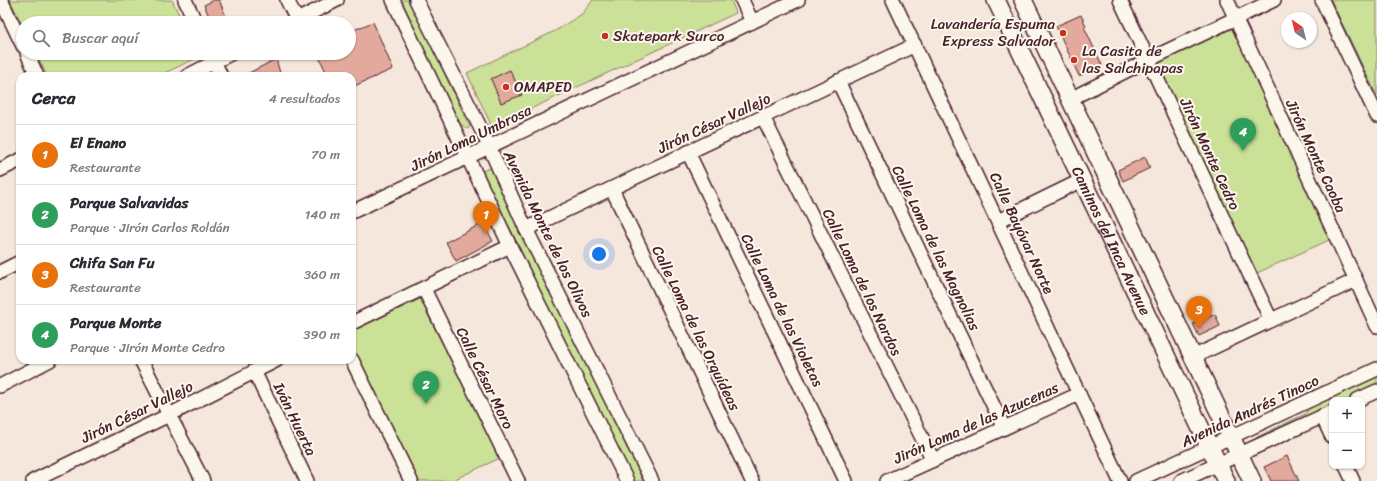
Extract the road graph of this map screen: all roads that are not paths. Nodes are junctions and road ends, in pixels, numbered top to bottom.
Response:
1 (1, 0) edge
2 (185, 0) edge
3 (287, 0) edge
4 (337, 0) edge
5 (393, 0) edge
6 (416, 0) edge
7 (742, 0) edge
8 (798, 0) edge
9 (893, 0) edge
10 (996, 0) edge
11 (1023, 0) edge
12 (1120, 0) edge
13 (1227, 0) edge
14 (1274, 0) edge
15 (1322, 0) edge
16 (193, 16) edge
17 (292, 16) edge
18 (306, 16) edge
19 (1235, 18) junction
20 (752, 22) junction
21 (16, 31) edge
22 (914, 46) junction
23 (30, 60) edge
24 (208, 60) edge
25 (213, 60) edge
26 (1148, 60) junction
27 (36, 72) edge
28 (192, 72) edge
29 (219, 72) edge
30 (838, 82) junction
31 (1070, 99) junction
32 (1377, 116) edge
33 (763, 117) junction
34 (488, 148) junction
35 (688, 152) junction
36 (468, 158) junction
37 (16, 162) edge
38 (0, 170) edge
39 (1082, 180) junction
40 (612, 188) junction
41 (356, 210) edge
42 (998, 221) junction
43 (526, 229) junction
44 (510, 246) junction
45 (16, 264) edge
46 (0, 272) edge
47 (1356, 280) junction
48 (424, 289) junction
49 (1271, 320) junction
50 (356, 322) edge
51 (1377, 326) edge
52 (1193, 357) junction
53 (42, 364) edge
54 (143, 364) edge
55 (268, 364) edge
56 (354, 364) edge
57 (1377, 369) edge
58 (254, 371) junction
59 (0, 386) edge
60 (1377, 391) edge
61 (1079, 394) junction
62 (1364, 397) edge
63 (1327, 414) edge
64 (169, 415) junction
65 (1004, 428) junction
66 (1331, 433) edge
67 (1231, 437) junction
68 (1210, 447) junction
69 (1239, 454) junction
70 (933, 460) junction
71 (1217, 464) junction
72 (1347, 469) edge
73 (33, 481) edge
74 (203, 481) edge
75 (307, 481) edge
76 (411, 481) edge
77 (518, 481) edge
78 (627, 481) edge
79 (652, 481) edge
80 (752, 481) edge
81 (846, 481) edge
82 (887, 481) edge
83 (1120, 481) edge
84 (1136, 481) edge
85 (1181, 481) edge
86 (1226, 481) edge
87 (1252, 481) edge
88 (1353, 481) edge

1 - 21 street
2 - 16 street
3 - 17 street
4 - 18 street
5 - 36 street
6 - 34 street, Avenida Monte de los Olivos
7 - 20 street
8 - 20 street, Jirón Loma Umbrosa
9 - 22 street, Calle Bayóvar Norte
10 - 39 main road, Caminos del Inca Avenue
11 - 31 main road, Caminos del Inca Avenue
12 - 26 street, Jirón Monte Cedro
13 - 19 street, Jirón Monte Caoba
14 - 19 street
15 - 32 street
19 - 26 street
19 - 47 street, Jirón Monte Caoba
20 - 34 street, Jirón Loma Umbrosa
22 - 30 street, Jirón César Vallejo
22 - 42 street, Calle Bayóvar Norte
23 - 27 street
24 - 28 street
25 - 29 street
26 - 31 street
26 - 49 street, Jirón Monte Cedro
30 - 33 street, Jirón César Vallejo
30 - 65 street, Calle Loma de las Magnolias
31 - 52 main road, Caminos del Inca Avenue
33 - 35 street, Jirón César Vallejo
33 - 70 street, Calle Loma de los Nardos
34 - 36 street, Jirón Loma Umbrosa
34 - 43 street, Avenida Monte de los Olivos
35 - 40 street, Jirón César Vallejo
35 - 81 street, Calle Loma de las Violetas
36 - 41 street, Jirón Loma Umbrosa
36 - 44 street
37 - 38 street
39 - 42 street
39 - 68 main road, Caminos del Inca Avenue
40 - 43 street, Jirón César Vallejo
40 - 80 street, Calle Loma de las Orquídeas
42 - 61 street, Calle Bayóvar Norte
43 - 79 street, Avenida Monte de los Olivos
44 - 48 street
44 - 78 street
45 - 46 street
47 - 49 street
47 - 51 street, Jirón Monte Caoba
48 - 50 street
48 - 77 street, Calle César Moro
49 - 52 street
52 - 67 main road, Caminos del Inca Avenue
53 - 59 street
54 - 64 street
55 - 58 street, Jirón César Vallejo
56 - 76 street
57 - 67 street, Avenida Andrés Tinoco
58 - 64 street, Jirón César Vallejo
58 - 75 street, Iván Huerta
60 - 62 street
61 - 65 street, Jirón Loma de las Azucenas
61 - 83 street, Calle Bayóvar Norte
63 - 66 street
63 - 69 street
64 - 73 street, Jirón César Vallejo
64 - 74 street
65 - 70 street, Jirón Loma de las Azucenas
67 - 68 street, Avenida Andrés Tinoco
67 - 69 main road, Caminos del Inca Avenue
68 - 71 main road, Caminos del Inca Avenue
68 - 84 street, Avenida Andrés Tinoco
69 - 71 street
69 - 87 main road, Caminos del Inca Avenue
70 - 82 street, Jirón Loma de las Azucenas
71 - 85 street
71 - 86 main road, Caminos del Inca Avenue
72 - 88 street

